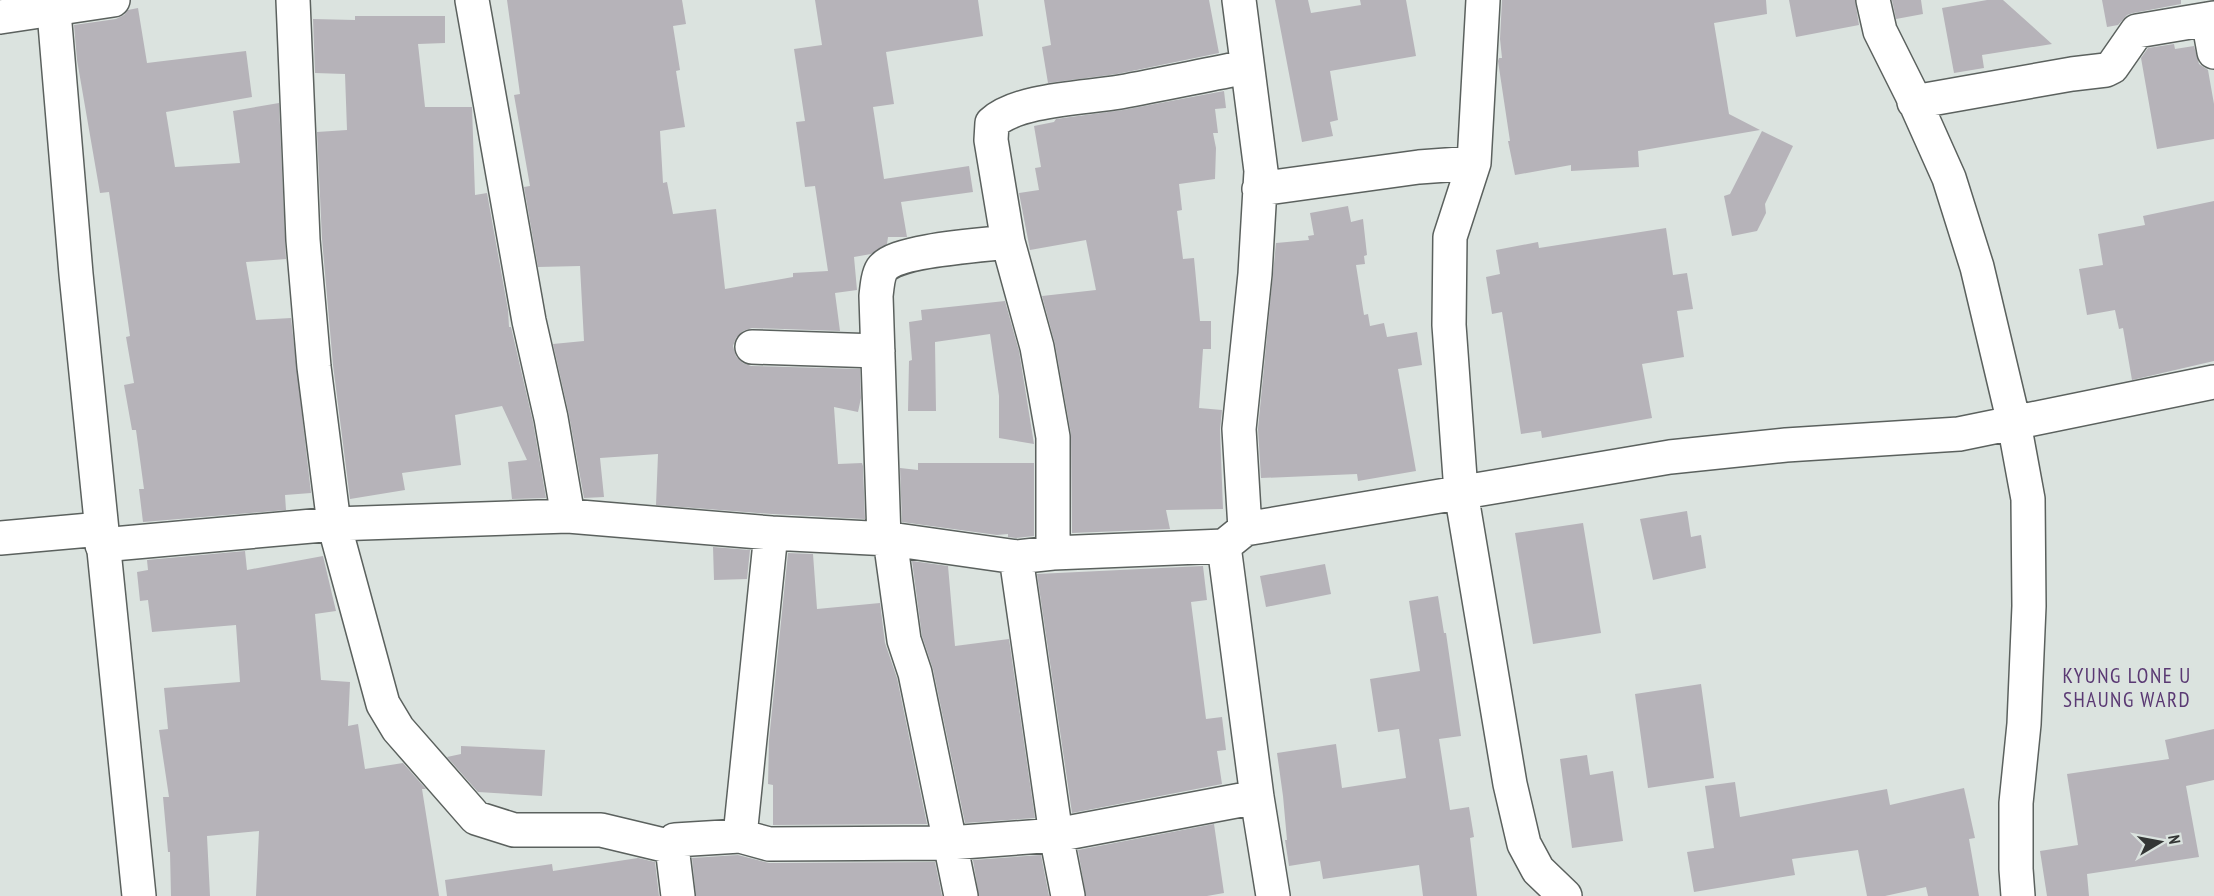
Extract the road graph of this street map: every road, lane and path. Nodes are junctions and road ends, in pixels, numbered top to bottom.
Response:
1 (112, 0) edge
2 (293, 0) edge
3 (472, 0) edge
4 (1239, 0) edge
5 (1483, 0) edge
6 (1874, 0) edge
7 (53, 4) edge
8 (0, 17) edge
9 (2211, 19) edge
10 (2214, 52) edge
11 (1247, 67) junction
12 (1914, 102) junction
13 (1474, 163) junction
14 (1259, 189) junction
15 (1008, 242) junction
16 (752, 347) dead end
17 (878, 351) junction
18 (2214, 382) edge
19 (2014, 423) junction
20 (1461, 492) junction
21 (568, 516) junction
22 (334, 524) junction
23 (771, 533) junction
24 (102, 537) junction
25 (1234, 537) junction
26 (0, 538) edge
27 (887, 539) junction
28 (1053, 553) junction
29 (1016, 557) junction
30 (1257, 797) junction
31 (1056, 835) junction
32 (740, 836) junction
33 (949, 843) junction
34 (672, 848) junction
35 (139, 896) edge
36 (678, 896) edge
37 (961, 896) edge
38 (1068, 896) edge
39 (1273, 896) edge
40 (1565, 896) edge
41 (2018, 896) edge

1 - 7 street
2 - 22 street
3 - 21 street
4 - 11 street
5 - 13 street
6 - 12 street
7 - 8 street
7 - 24 street
9 - 10 street
9 - 12 street
11 - 14 street
11 - 15 street
12 - 19 street
13 - 14 street
13 - 20 street
14 - 25 street
15 - 17 street
15 - 28 street
16 - 17 street
17 - 27 street
18 - 19 street
19 - 20 street
19 - 41 street
20 - 25 street
20 - 40 street
21 - 22 street
21 - 23 street
22 - 24 street
22 - 34 street
23 - 27 street
23 - 32 street
24 - 26 street
24 - 35 street
25 - 28 street
25 - 30 street
27 - 29 street
27 - 33 street
28 - 29 street
29 - 31 street
30 - 31 street
30 - 39 street
31 - 33 street
31 - 38 street
32 - 33 street
32 - 34 street
33 - 37 street
34 - 36 street

